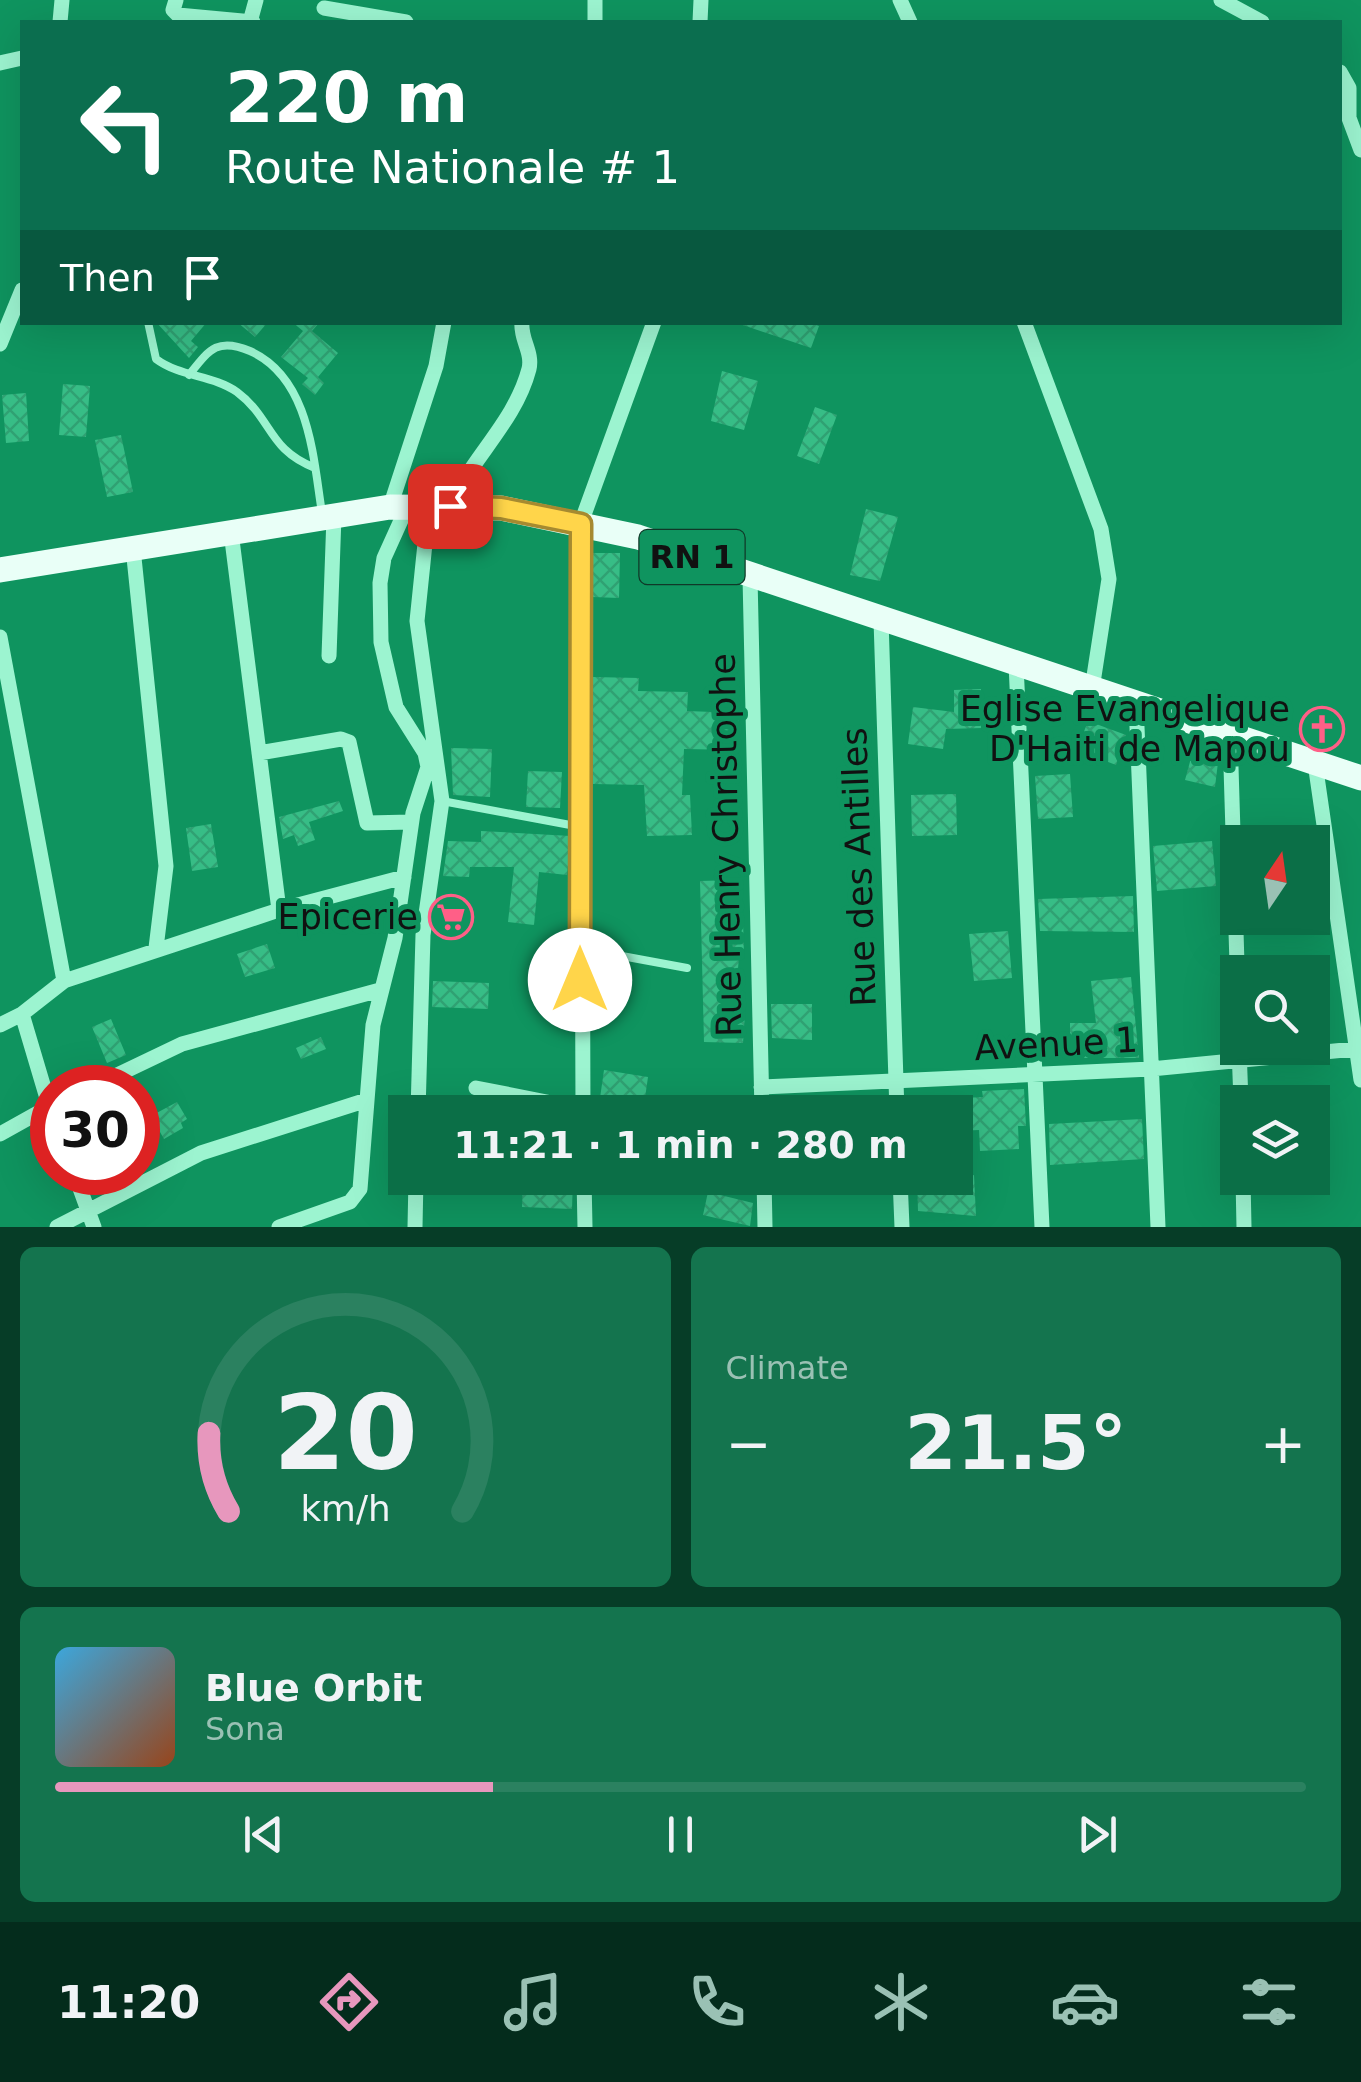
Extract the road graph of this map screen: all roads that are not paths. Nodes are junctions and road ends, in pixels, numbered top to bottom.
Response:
1 (176, 0) edge
2 (1221, 0) edge
3 (323, 10) edge
4 (230, 20) edge
5 (392, 20) edge
6 (1258, 20) edge
7 (1342, 76) edge
8 (1361, 150) edge
9 (20, 295) edge
10 (149, 325) edge
11 (443, 325) edge
12 (522, 325) edge
13 (653, 325) edge
14 (1025, 325) edge
15 (0, 344) edge
16 (189, 376) junction
17 (314, 468) junction
18 (419, 506) junction
19 (328, 517) junction
20 (581, 524) junction
21 (231, 532) junction
22 (132, 548) junction
23 (0, 570) edge
24 (750, 577) junction
25 (881, 620) junction
26 (0, 637) edge
27 (328, 656) dead end
28 (1016, 664) junction
29 (1092, 688) junction
30 (1136, 703) junction
31 (1230, 734) junction
32 (259, 753) junction
33 (1315, 763) junction
34 (1361, 778) edge
35 (442, 802) junction
36 (412, 822) junction
37 (581, 827) junction
38 (404, 877) junction
39 (279, 910) junction
40 (156, 948) junction
41 (580, 948) junction
42 (1237, 955) edge
43 (687, 968) dead end
44 (64, 981) junction
45 (380, 990) junction
46 (22, 1014) junction
47 (0, 1025) edge
48 (1355, 1049) junction
49 (1330, 1050) edge
50 (1220, 1057) edge
51 (38, 1065) edge
52 (138, 1065) edge
53 (1150, 1069) junction
54 (1036, 1076) junction
55 (1361, 1080) edge
56 (896, 1082) junction
57 (761, 1087) junction
58 (476, 1088) dead end
59 (419, 1095) edge
60 (508, 1095) edge
61 (582, 1095) edge
62 (761, 1095) edge
63 (896, 1095) edge
64 (367, 1100) junction
65 (30, 1119) edge
66 (0, 1134) edge
67 (82, 1195) edge
68 (415, 1195) edge
69 (584, 1195) edge
70 (765, 1195) edge
71 (901, 1195) edge
72 (1243, 1195) edge
73 (91, 1219) edge
74 (57, 1227) edge
75 (279, 1227) edge
76 (414, 1227) edge
77 (584, 1227) edge
78 (766, 1227) edge
79 (902, 1227) edge
80 (1042, 1227) edge
81 (1158, 1227) edge
82 (1244, 1227) edge

1 - 4 street
2 - 6 street
3 - 5 street
7 - 8 street
9 - 15 street
10 - 16 lane
11 - 18 street
12 - 18 street
13 - 20 street
14 - 29 street
16 - 17 lane
16 - 17 lane
17 - 19 lane
18 - 19 main road, RN 1
18 - 20 main road, RN 1
18 - 35 street
18 - 36 street
19 - 21 main road, RN 1
19 - 27 street
20 - 24 main road, RN 1
20 - 37 street
21 - 22 main road, RN 1
21 - 32 street
22 - 23 main road, RN 1
22 - 40 street
24 - 25 main road, RN 1
24 - 57 street, Rue Henry Christophe
25 - 28 main road, RN 1
25 - 56 street, Rue des Antilles
26 - 44 street
28 - 29 main road, RN 1
28 - 54 street
29 - 30 main road, RN 1
30 - 31 main road, RN 1
30 - 53 street
31 - 33 main road, RN 1
31 - 42 street
32 - 36 street
32 - 39 street
33 - 34 main road, RN 1
33 - 48 street
35 - 37 lane
35 - 59 street
36 - 38 street
37 - 41 street
38 - 39 street
38 - 45 street
39 - 40 street
40 - 44 street
41 - 43 lane
41 - 61 street
44 - 46 street
45 - 52 street
45 - 64 street
46 - 47 street
46 - 51 street
48 - 49 street, Avenue 1
48 - 55 street
50 - 53 street, Avenue 1
53 - 54 street, Avenue 1
53 - 81 street
54 - 56 street, Avenue 1
54 - 80 street
56 - 57 street, Avenue 1
56 - 63 street, Rue des Antilles
57 - 62 street, Rue Henry Christophe
58 - 60 street
64 - 73 street
64 - 75 street
65 - 66 street
67 - 73 street
68 - 76 street
69 - 77 street
70 - 78 street
71 - 79 street
72 - 82 street
73 - 74 street

